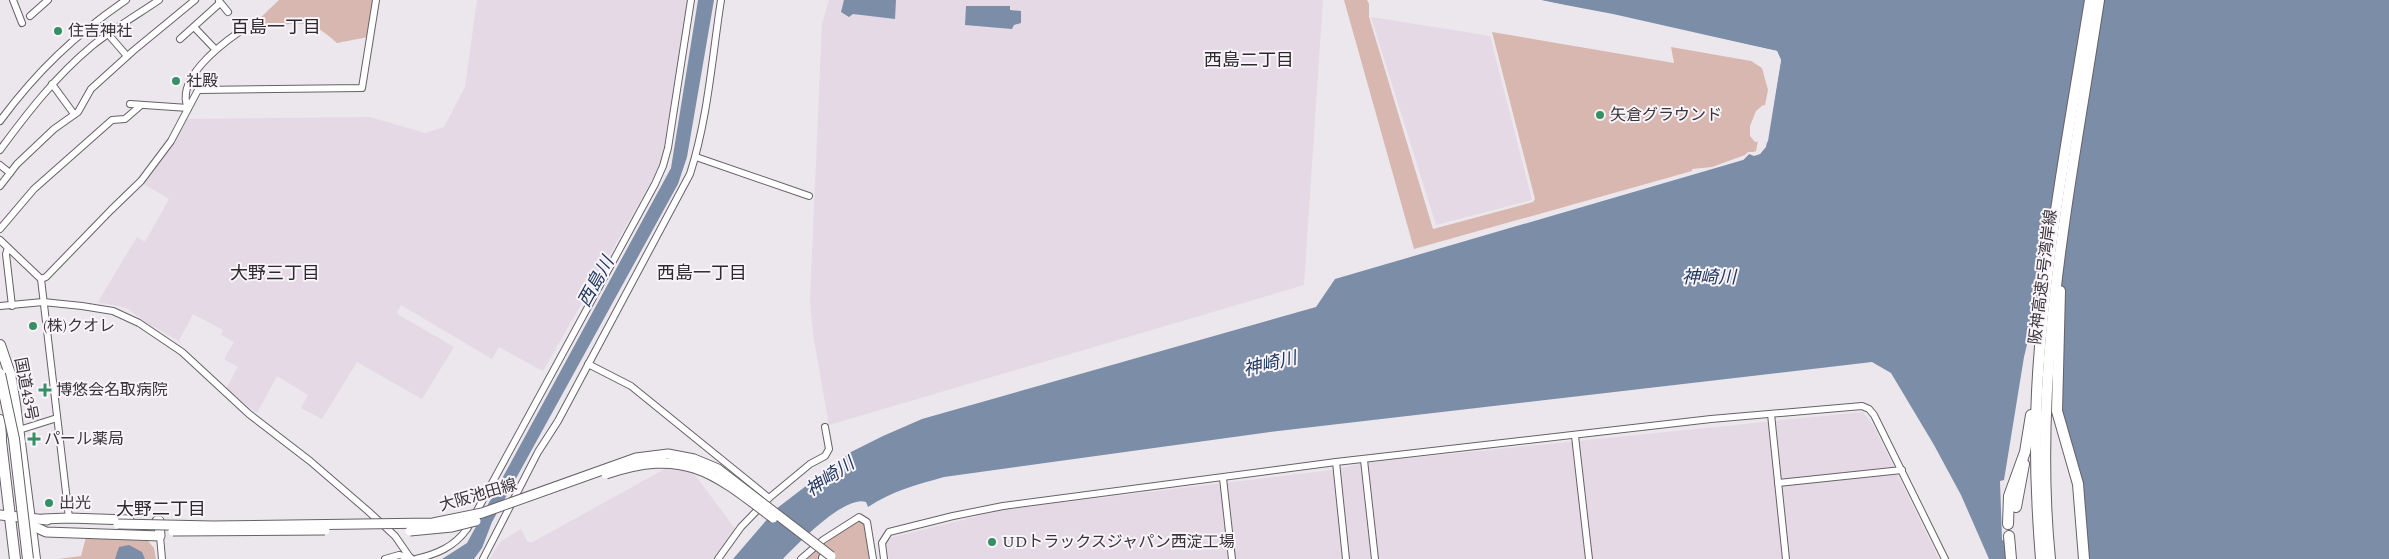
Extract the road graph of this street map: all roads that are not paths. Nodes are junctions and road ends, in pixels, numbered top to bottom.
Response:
1 (13, 0) edge
2 (48, 0) edge
3 (126, 0) edge
4 (160, 0) edge
5 (195, 0) edge
6 (376, 0) edge
7 (691, 0) edge
8 (722, 0) edge
9 (2090, 0) edge
10 (2099, 0) edge
11 (219, 1) edge
12 (228, 12) dead end
13 (30, 16) dead end
14 (22, 23) dead end
15 (194, 27) junction
16 (239, 32) dead end
17 (108, 34) junction
18 (180, 39) dead end
19 (215, 49) junction
20 (127, 56) junction
21 (52, 84) junction
22 (130, 104) dead end
23 (140, 106) junction
24 (188, 108) junction
25 (74, 114) junction
26 (0, 121) edge
27 (0, 150) edge
28 (696, 156) junction
29 (0, 165) edge
30 (10, 173) junction
31 (0, 186) edge
32 (809, 196) dead end
33 (0, 229) edge
34 (0, 240) edge
35 (8, 248) junction
36 (2060, 254) junction
37 (41, 279) junction
38 (43, 302) junction
39 (0, 306) edge
40 (12, 306) junction
41 (0, 344) edge
42 (0, 357) edge
43 (588, 364) junction
44 (0, 374) edge
45 (2038, 375) junction
46 (2056, 395) junction
47 (0, 396) edge
48 (16, 406) junction
49 (1771, 414) junction
50 (57, 418) junction
51 (0, 420) edge
52 (825, 428) dead end
53 (19, 430) junction
54 (0, 436) edge
55 (1576, 436) junction
56 (2055, 437) dead end
57 (2025, 452) junction
58 (1364, 460) junction
59 (1336, 462) junction
60 (1902, 470) junction
61 (1223, 478) junction
62 (1778, 482) junction
63 (769, 498) junction
64 (2016, 507) dead end
65 (7, 517) edge
66 (69, 518) junction
67 (43, 519) junction
68 (0, 521) edge
69 (31, 522) junction
70 (2008, 524) dead end
71 (118, 527) junction
72 (160, 536) junction
73 (2009, 536) dead end
74 (830, 558) edge
75 (15, 559) edge
76 (22, 559) edge
77 (28, 559) edge
78 (35, 559) edge
79 (162, 559) edge
80 (385, 559) edge
81 (413, 559) edge
82 (483, 559) edge
83 (718, 559) edge
84 (801, 559) edge
85 (873, 559) edge
86 (884, 559) edge
87 (1232, 559) edge
88 (1346, 559) edge
89 (1375, 559) edge
90 (1589, 559) edge
91 (1786, 559) edge
92 (1945, 559) edge
93 (2011, 559) edge
94 (2041, 559) edge
95 (2050, 559) edge
96 (2084, 559) edge

1 - 14 street
2 - 13 street
3 - 26 street
4 - 17 street
5 - 20 street
6 - 24 street
7 - 81 street
8 - 28 street
9 - 45 highway, 阪神高速5号湾岸線
10 - 36 highway, 阪神高速5号湾岸線
11 - 12 street
11 - 15 street
15 - 18 street
15 - 19 street
16 - 19 street
17 - 20 street
17 - 21 street
19 - 24 street
20 - 25 street
21 - 25 street
21 - 27 street
22 - 23 street
23 - 24 street
23 - 33 street
24 - 37 street
25 - 30 street
28 - 32 street
28 - 43 street
29 - 30 street
30 - 31 street
34 - 35 street
35 - 37 street
35 - 40 street
36 - 46 highway
36 - 95 highway, 阪神高速5号湾岸線
37 - 38 street
38 - 40 street
38 - 50 street
38 - 81 street
39 - 40 street
41 - 48 highway, 国道43号
42 - 48 highway
43 - 63 street
43 - 82 street
44 - 77 highway, 国道43号, bridge
45 - 57 highway
45 - 94 highway, 阪神高速5号湾岸線
46 - 56 highway
46 - 96 highway
47 - 76 highway, 国道43号
48 - 53 highway, 国道43号
49 - 55 street
49 - 60 street
49 - 62 street
50 - 53 street
50 - 66 street
51 - 54 highway
52 - 63 street
53 - 69 highway, 国道43号
54 - 65 highway
55 - 58 street
55 - 90 street
57 - 64 highway
57 - 70 highway
58 - 59 street
58 - 89 street
59 - 61 street
59 - 88 street
60 - 62 street
60 - 92 street
61 - 86 street
61 - 87 street
62 - 91 street
63 - 83 street
65 - 68 main road, 大阪池田線
65 - 69 main road, 大阪池田線
65 - 75 highway
66 - 67 main road
66 - 72 main road
67 - 69 main road, 大阪池田線
67 - 71 main road, 大阪池田線
69 - 71 main road, 大阪池田線
69 - 72 main road
69 - 78 highway, 国道43号
71 - 74 main road, 大阪池田線, bridge
72 - 79 street
73 - 93 highway
80 - 81 street
84 - 85 street

